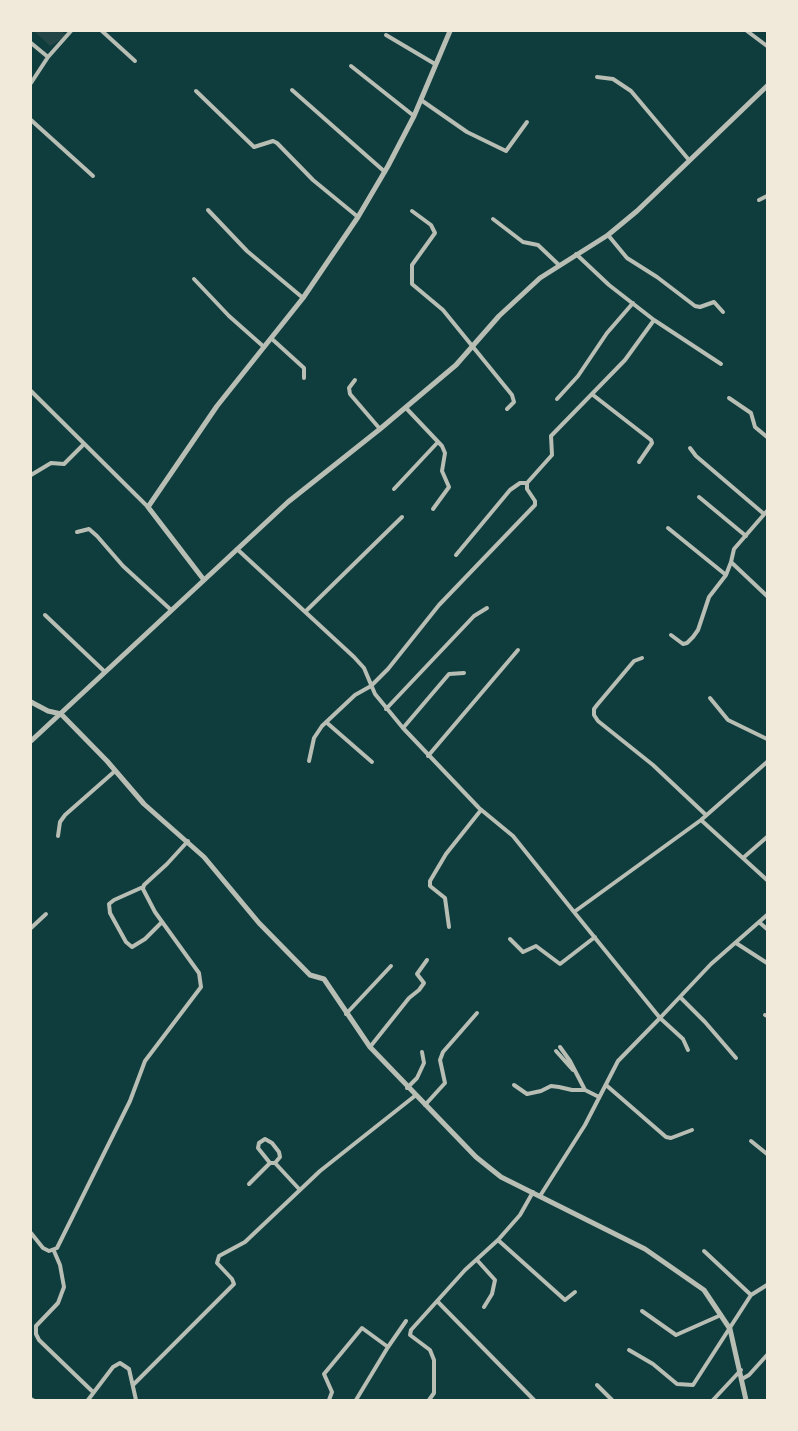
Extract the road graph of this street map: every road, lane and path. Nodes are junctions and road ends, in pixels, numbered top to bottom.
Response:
1 (71, 31) edge
2 (102, 31) edge
3 (450, 31) edge
4 (747, 31) edge
5 (386, 35) dead end
6 (31, 43) edge
7 (767, 46) edge
8 (48, 57) junction
9 (135, 61) dead end
10 (435, 64) junction
11 (351, 66) dead end
12 (597, 77) dead end
13 (31, 83) edge
14 (767, 86) edge
15 (292, 90) dead end
16 (196, 91) dead end
17 (421, 100) junction
18 (414, 116) junction
19 (31, 120) edge
20 (527, 122) dead end
21 (689, 160) junction
22 (385, 172) junction
23 (93, 176) dead end
24 (767, 196) edge
25 (759, 200) dead end
26 (208, 210) dead end
27 (412, 211) dead end
28 (358, 217) junction
29 (493, 219) dead end
30 (608, 236) junction
31 (576, 254) junction
32 (559, 266) junction
33 (194, 279) dead end
34 (303, 298) junction
35 (633, 303) junction
36 (723, 312) dead end
37 (654, 320) junction
38 (272, 338) junction
39 (473, 347) junction
40 (265, 348) junction
41 (721, 364) dead end
42 (304, 378) dead end
43 (356, 380) dead end
44 (31, 391) edge
45 (593, 395) junction
46 (729, 398) dead end
47 (557, 400) dead end
48 (406, 408) junction
49 (507, 409) dead end
50 (380, 429) junction
51 (767, 437) edge
52 (438, 442) junction
53 (84, 444) junction
54 (690, 448) dead end
55 (639, 462) dead end
56 (31, 475) edge
57 (527, 483) junction
58 (394, 489) dead end
59 (699, 497) dead end
60 (148, 507) junction
61 (433, 509) dead end
62 (766, 513) edge
63 (402, 517) dead end
64 (668, 528) dead end
65 (77, 532) dead end
66 (746, 536) junction
67 (237, 549) junction
68 (456, 555) dead end
69 (731, 562) junction
70 (726, 575) junction
71 (204, 580) junction
72 (766, 594) edge
73 (487, 608) dead end
74 (170, 610) junction
75 (306, 611) junction
76 (45, 615) dead end
77 (671, 635) dead end
78 (518, 650) dead end
79 (642, 658) dead end
80 (106, 672) junction
81 (464, 673) dead end
82 (371, 686) junction
83 (710, 698) dead end
84 (31, 702) edge
85 (386, 709) junction
86 (61, 714) junction
87 (326, 722) junction
88 (402, 728) junction
89 (767, 739) edge
90 (31, 741) edge
91 (428, 756) junction
92 (309, 761) dead end
93 (372, 762) dead end
94 (767, 762) edge
95 (115, 771) junction
96 (481, 810) junction
97 (706, 815) junction
98 (700, 820) junction
99 (58, 836) dead end
100 (767, 837) edge
101 (188, 841) junction
102 (743, 858) junction
103 (767, 880) edge
104 (143, 887) junction
105 (574, 912) junction
106 (46, 914) dead end
107 (767, 915) edge
108 (162, 922) junction
109 (760, 923) junction
110 (449, 927) dead end
111 (31, 928) edge
112 (767, 929) edge
113 (595, 937) junction
114 (510, 939) dead end
115 (736, 943) junction
116 (427, 960) dead end
117 (767, 963) edge
118 (391, 966) dead end
119 (681, 998) junction
120 (477, 1013) dead end
121 (346, 1014) junction
122 (660, 1018) junction
123 (370, 1047) junction
124 (560, 1047) dead end
125 (688, 1050) dead end
126 (556, 1051) dead end
127 (422, 1052) dead end
128 (736, 1058) dead end
129 (574, 1072) junction
130 (514, 1085) dead end
131 (606, 1085) junction
132 (407, 1088) junction
133 (584, 1090) junction
134 (416, 1095) junction
135 (599, 1097) junction
136 (425, 1105) junction
137 (692, 1130) dead end
138 (751, 1141) dead end
139 (767, 1154) edge
140 (270, 1163) junction
141 (275, 1163) junction
142 (249, 1184) dead end
143 (300, 1190) junction
144 (533, 1192) junction
145 (540, 1196) junction
146 (31, 1233) edge
147 (498, 1240) junction
148 (54, 1251) junction
149 (704, 1251) dead end
150 (477, 1260) junction
151 (767, 1285) edge
152 (575, 1292) dead end
153 (752, 1295) junction
154 (438, 1302) junction
155 (484, 1307) dead end
156 (642, 1311) dead end
157 (720, 1315) junction
158 (406, 1321) dead end
159 (730, 1329) junction
160 (388, 1347) junction
161 (629, 1350) dead end
162 (767, 1355) edge
163 (740, 1370) junction
164 (742, 1379) junction
165 (134, 1385) junction
166 (597, 1385) dead end
167 (94, 1392) junction
168 (88, 1400) edge
169 (136, 1400) edge
170 (329, 1400) edge
171 (356, 1400) edge
172 (429, 1400) edge
173 (534, 1400) edge
174 (612, 1400) edge
175 (713, 1400) edge
176 (746, 1400) edge

1 - 8 street
2 - 9 street
3 - 10 street
4 - 7 street
5 - 10 street
6 - 8 street
8 - 13 street
10 - 17 street
11 - 18 street
12 - 21 street
14 - 21 street
15 - 22 street
16 - 28 street
17 - 18 street
17 - 20 street
18 - 22 street
19 - 23 street
21 - 30 street
22 - 28 street
24 - 25 street
26 - 34 street
27 - 39 street
28 - 34 street
29 - 32 street
30 - 31 street
30 - 36 street
31 - 32 street
31 - 35 street
32 - 39 street
33 - 40 street
34 - 38 street
35 - 37 street
35 - 47 street
37 - 41 street
37 - 45 street
38 - 40 street
38 - 42 street
39 - 48 street
39 - 49 street
40 - 60 street
43 - 50 street
44 - 53 street
45 - 55 street
45 - 57 street
46 - 51 street
48 - 50 street
48 - 52 street
50 - 67 street
52 - 58 street
52 - 61 street
53 - 56 street
53 - 60 street
54 - 62 street
57 - 68 street
57 - 82 street
59 - 66 street
60 - 71 street
62 - 66 street
63 - 75 street
64 - 70 street
65 - 74 street
66 - 69 street
67 - 71 street
67 - 75 street
69 - 70 street
69 - 72 street
70 - 77 street
71 - 74 street
73 - 85 street
74 - 80 street
75 - 82 street
76 - 80 street
78 - 91 street
79 - 97 street
80 - 86 street
81 - 88 street
82 - 85 street
82 - 87 street
83 - 89 street
84 - 86 street
85 - 88 street
86 - 90 street
86 - 95 street
87 - 92 street
87 - 93 street
88 - 91 street
91 - 96 street
94 - 97 street
95 - 99 street
95 - 101 street
96 - 105 street
96 - 110 street
97 - 98 street
98 - 102 street
98 - 105 street
100 - 102 street
101 - 104 street
101 - 121 street
102 - 103 street
104 - 108 street
104 - 108 street
105 - 113 street
106 - 111 street
107 - 109 street
108 - 148 street
109 - 112 street
109 - 115 street
113 - 114 street
113 - 122 street
115 - 117 street
115 - 119 street
116 - 123 street
118 - 121 street
119 - 122 street
119 - 128 street
120 - 136 street
121 - 123 street
122 - 125 street
122 - 131 street
123 - 132 street
124 - 129 street
126 - 129 street
127 - 132 street
129 - 133 street
130 - 133 street
131 - 135 street
131 - 137 street
132 - 134 street
133 - 135 street
134 - 136 street
134 - 143 street
135 - 145 street
136 - 144 street
138 - 139 street
140 - 141 street
140 - 141 street
140 - 142 street
141 - 143 street
143 - 165 street
144 - 145 street
144 - 147 street
145 - 157 street
146 - 148 street
147 - 150 street
147 - 152 street
148 - 167 street
149 - 153 street
150 - 154 street
150 - 155 street
151 - 153 street
153 - 159 street
154 - 172 street
154 - 173 street
156 - 157 street
157 - 159 street
158 - 160 street
159 - 161 street
159 - 163 street
160 - 170 street
160 - 171 street
162 - 164 street
163 - 164 street
163 - 175 street
164 - 176 street
165 - 167 street
165 - 169 street
166 - 174 street
167 - 168 street

